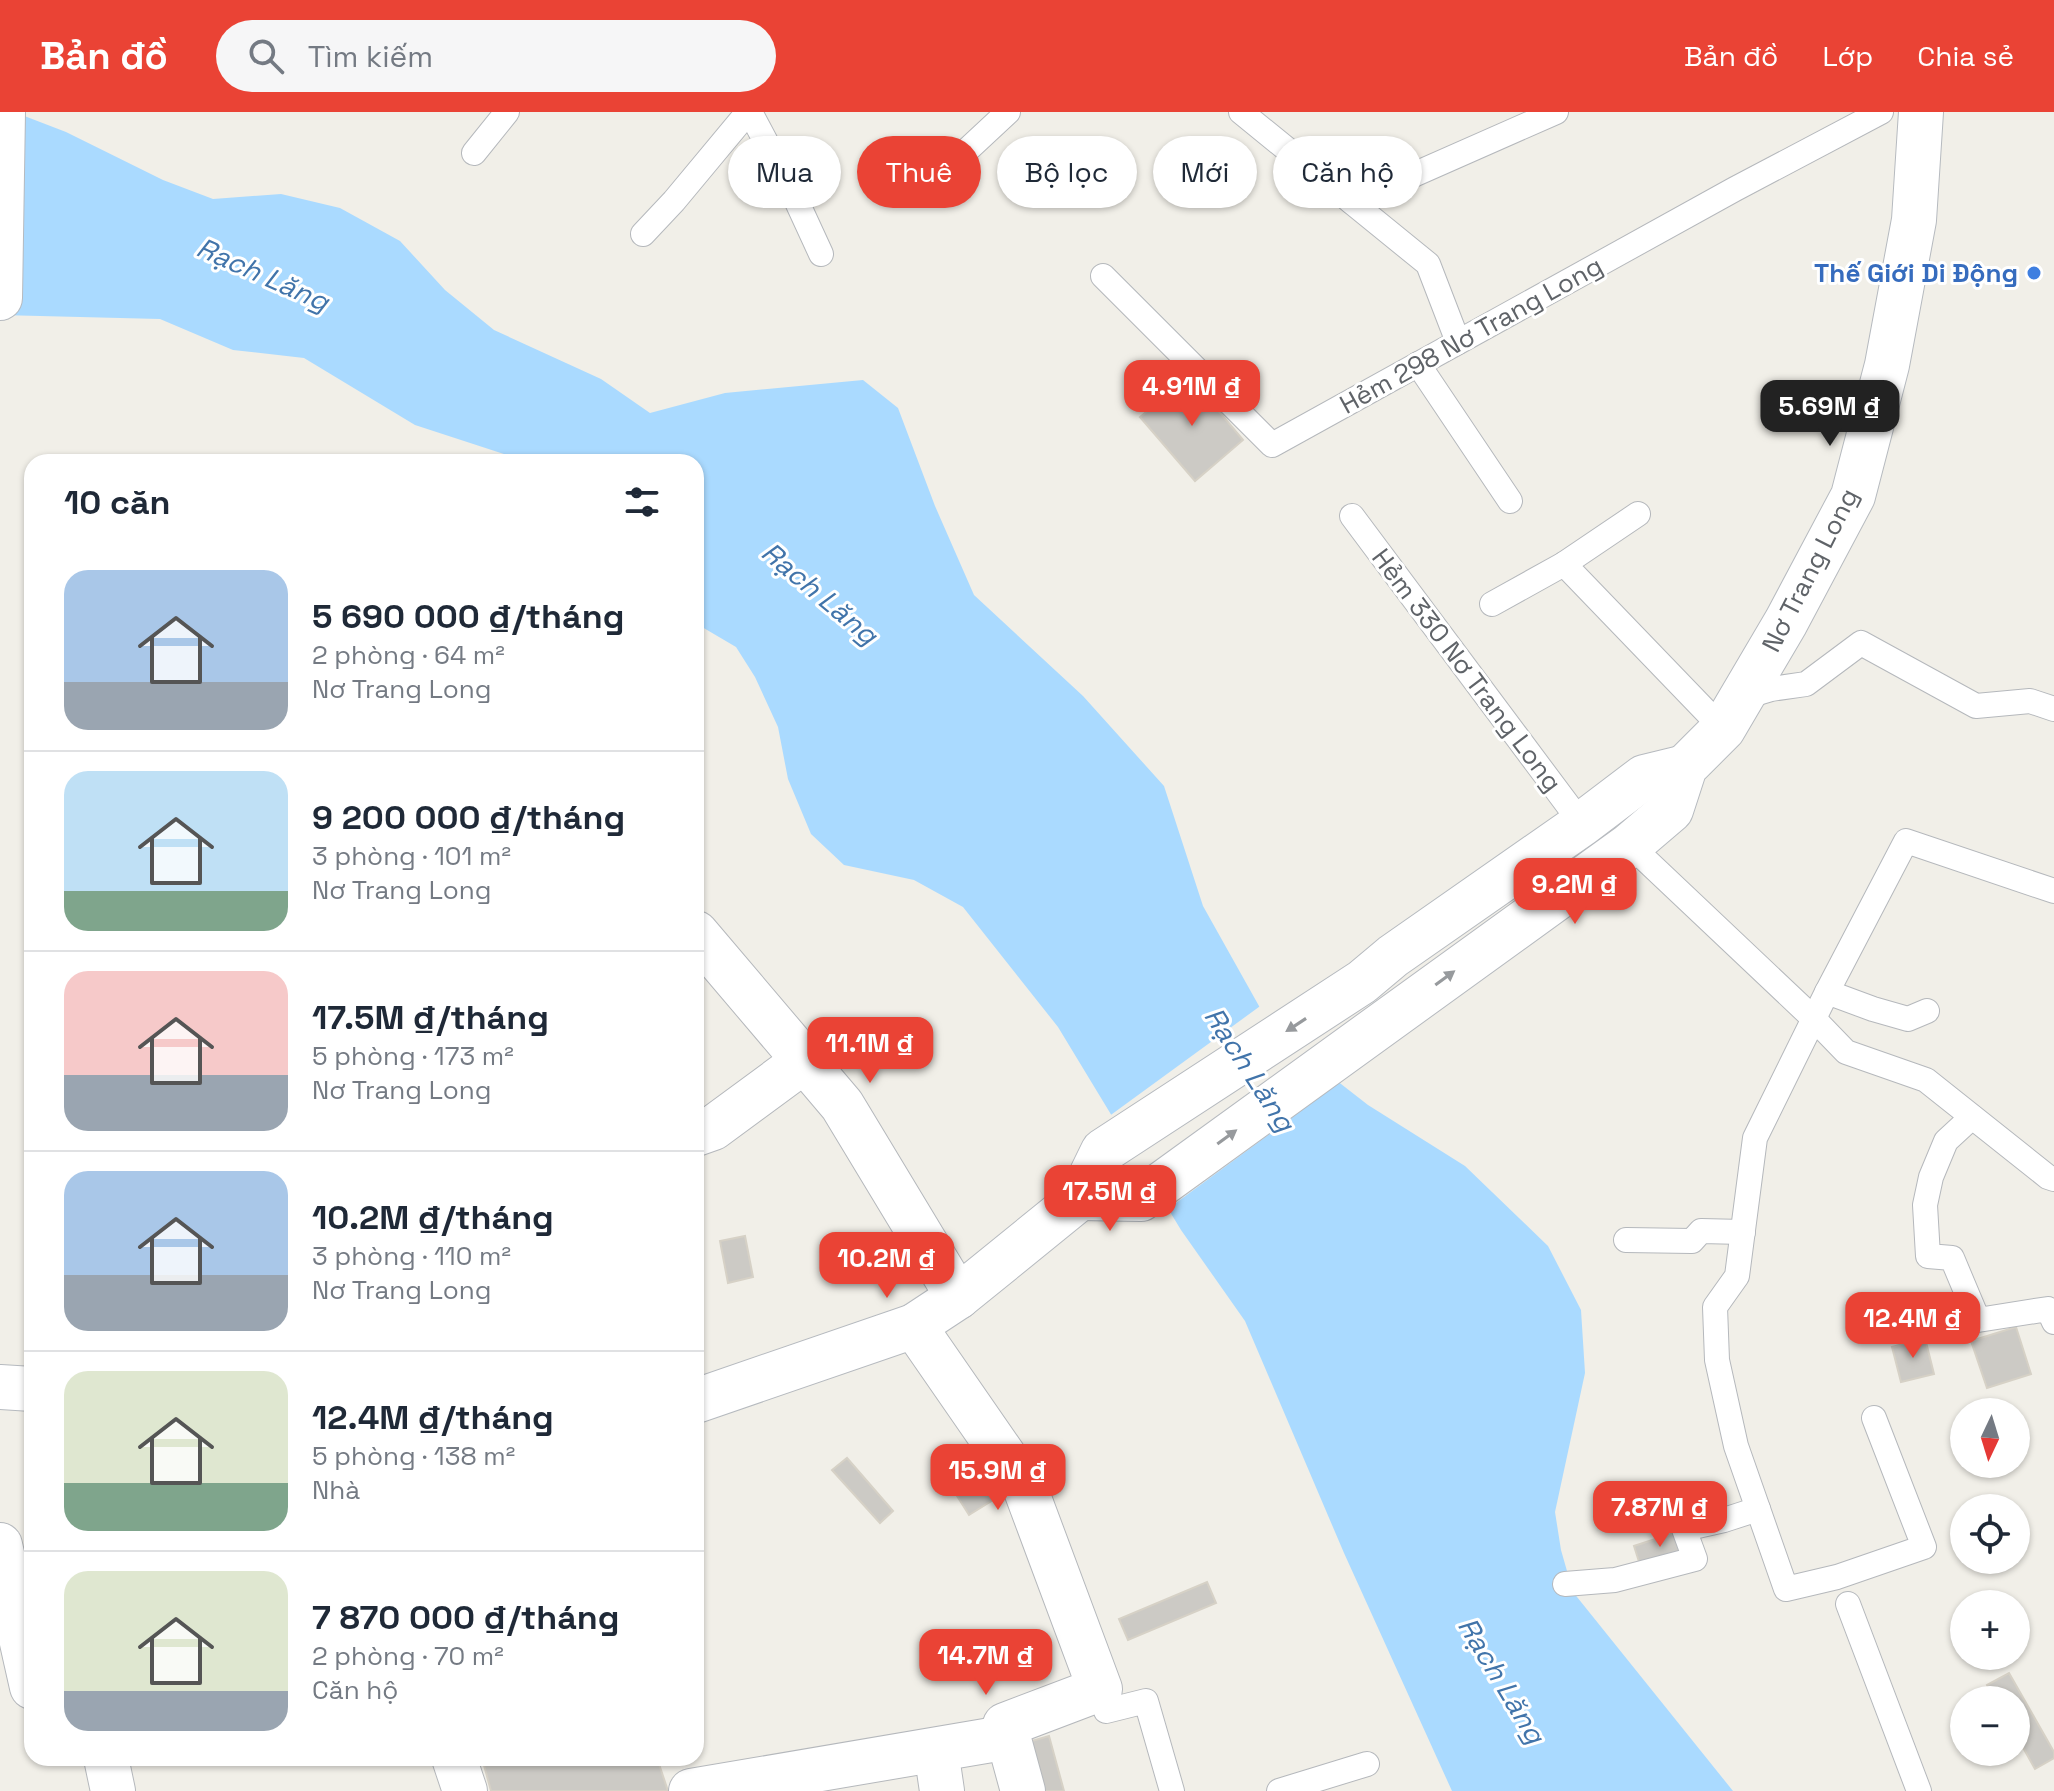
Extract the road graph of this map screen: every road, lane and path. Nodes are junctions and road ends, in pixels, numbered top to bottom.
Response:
1 (3, 112) edge
2 (507, 112) edge
3 (749, 112) edge
4 (1008, 112) edge
5 (1241, 112) edge
6 (1881, 112) edge
7 (1921, 112) edge
8 (1552, 113) edge
9 (981, 137) edge
10 (1273, 138) edge
11 (474, 153) dead end
12 (1422, 171) edge
13 (1359, 208) edge
14 (643, 234) dead end
15 (821, 254) dead end
16 (1103, 276) dead end
17 (0, 298) edge
18 (1458, 342) junction
19 (1418, 364) junction
20 (1510, 501) dead end
21 (1638, 514) dead end
22 (1352, 516) dead end
23 (1564, 564) junction
24 (1492, 604) dead end
25 (2054, 709) edge
26 (1732, 714) junction
27 (1685, 767) junction
28 (1582, 824) junction
29 (1630, 845) junction
30 (2054, 891) edge
31 (704, 942) edge
32 (1827, 992) junction
33 (1927, 1011) dead end
34 (1814, 1019) junction
35 (804, 1061) junction
36 (1972, 1117) junction
37 (704, 1131) edge
38 (2054, 1179) edge
39 (1080, 1198) junction
40 (1743, 1232) junction
41 (1626, 1240) dead end
42 (958, 1297) junction
43 (2054, 1322) edge
44 (914, 1326) junction
45 (0, 1387) edge
46 (24, 1389) edge
47 (704, 1398) edge
48 (1874, 1418) dead end
49 (1758, 1509) junction
50 (0, 1545) edge
51 (1565, 1584) dead end
52 (1848, 1604) dead end
53 (24, 1652) edge
54 (1100, 1689) junction
55 (1009, 1737) junction
56 (1367, 1764) dead end
57 (108, 1766) edge
58 (457, 1766) edge
59 (939, 1770) edge
60 (711, 1789) edge
61 (113, 1791) edge
62 (465, 1791) edge
63 (1023, 1791) edge
64 (1172, 1791) edge
65 (1279, 1791) edge
66 (1919, 1791) edge

1 - 17 main road
2 - 11 lane
3 - 14 lane
3 - 15 lane
4 - 9 lane
5 - 10 lane
6 - 18 lane, Hẻm 298 Nơ Trang Long
7 - 26 main road, Nơ Trang Long
8 - 12 lane
13 - 18 lane
16 - 19 lane, Hẻm 298 Nơ Trang Long
18 - 19 lane, Hẻm 298 Nơ Trang Long
19 - 20 lane
21 - 23 lane
22 - 28 lane, Hẻm 330 Nơ Trang Long
23 - 24 lane
23 - 26 lane
25 - 26 lane
26 - 27 main road, Nơ Trang Long
27 - 28 main road
27 - 29 main road, Nơ Trang Long
28 -> 39 main road
29 - 34 lane
39 -> 29 main road, Nơ Trang Long
30 - 32 lane
31 - 35 main road
32 - 33 lane
32 - 34 lane
34 - 36 lane
34 - 40 lane
35 - 37 main road
35 - 42 main road
36 - 38 lane
36 - 43 lane
39 - 42 main road
40 - 41 lane
40 - 49 lane
42 - 44 main road
44 - 47 main road
44 - 54 main road
45 - 46 main road
48 - 49 lane
49 - 51 lane
50 - 53 main road
52 - 66 lane
54 - 55 main road
54 - 64 lane
55 - 59 main road
55 - 63 main road
56 - 65 lane
57 - 61 main road
58 - 62 main road
59 - 60 main road

